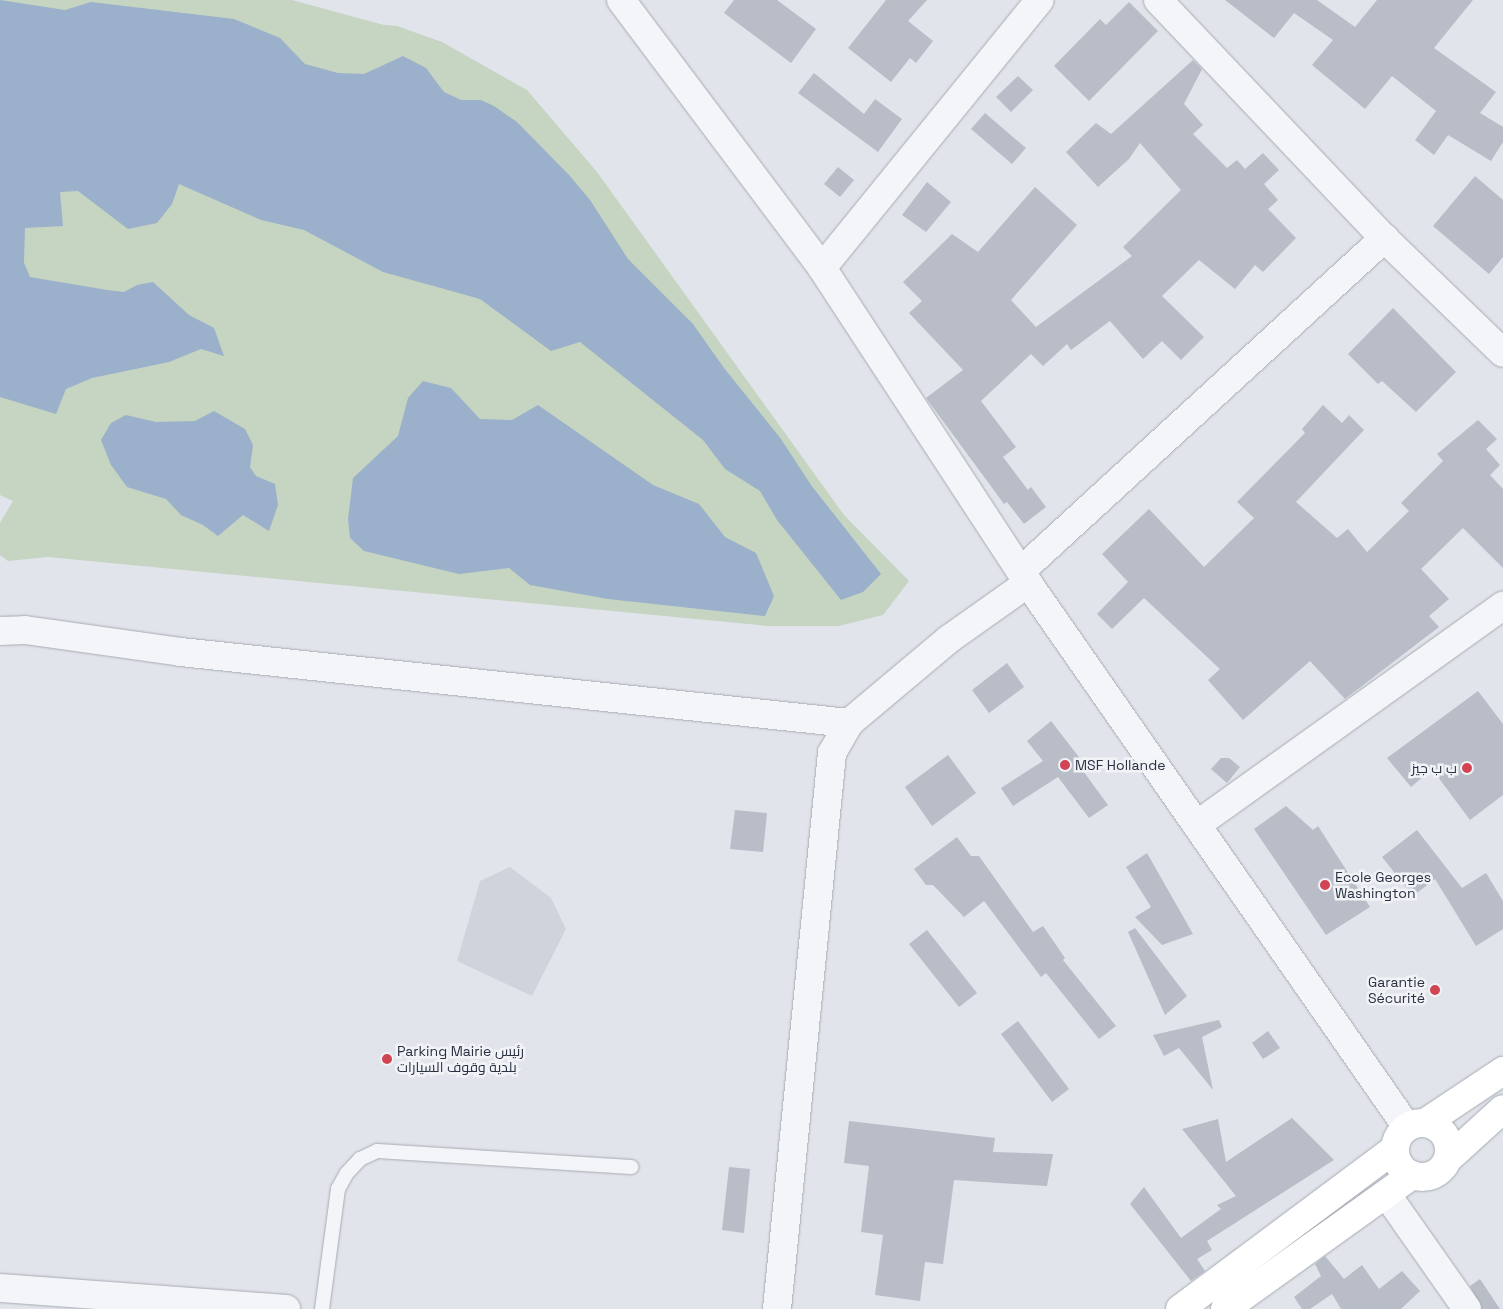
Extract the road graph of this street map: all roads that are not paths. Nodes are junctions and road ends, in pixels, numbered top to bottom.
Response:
1 (621, 0) edge
2 (1040, 0) edge
3 (1158, 0) edge
4 (1384, 238) junction
5 (822, 268) junction
6 (1503, 353) edge
7 (1025, 577) junction
8 (1503, 606) edge
9 (0, 631) edge
10 (849, 723) junction
11 (1198, 824) junction
12 (1503, 1071) edge
13 (1503, 1109) edge
14 (1409, 1133) junction
15 (1448, 1158) junction
16 (631, 1167) dead end
17 (1412, 1175) junction
18 (1388, 1195) junction
19 (0, 1288) edge
20 (106, 1303) edge
21 (1241, 1305) edge
22 (286, 1309) edge
23 (322, 1309) edge
24 (776, 1309) edge
25 (1180, 1309) edge
26 (1467, 1309) edge

1 - 5 street
2 - 5 street
3 - 4 street
4 - 6 street
4 - 7 street
5 - 7 street
7 - 10 street
7 - 11 street
8 - 11 street
9 - 10 street
10 - 24 street
11 - 14 street
12 - 14 main road
13 - 15 main road
14 - 15 main road
14 - 17 main road
14 - 25 main road
15 - 17 main road
16 - 23 lane
17 - 18 main road
18 - 21 main road
18 - 26 street
19 - 20 street
20 - 22 street

